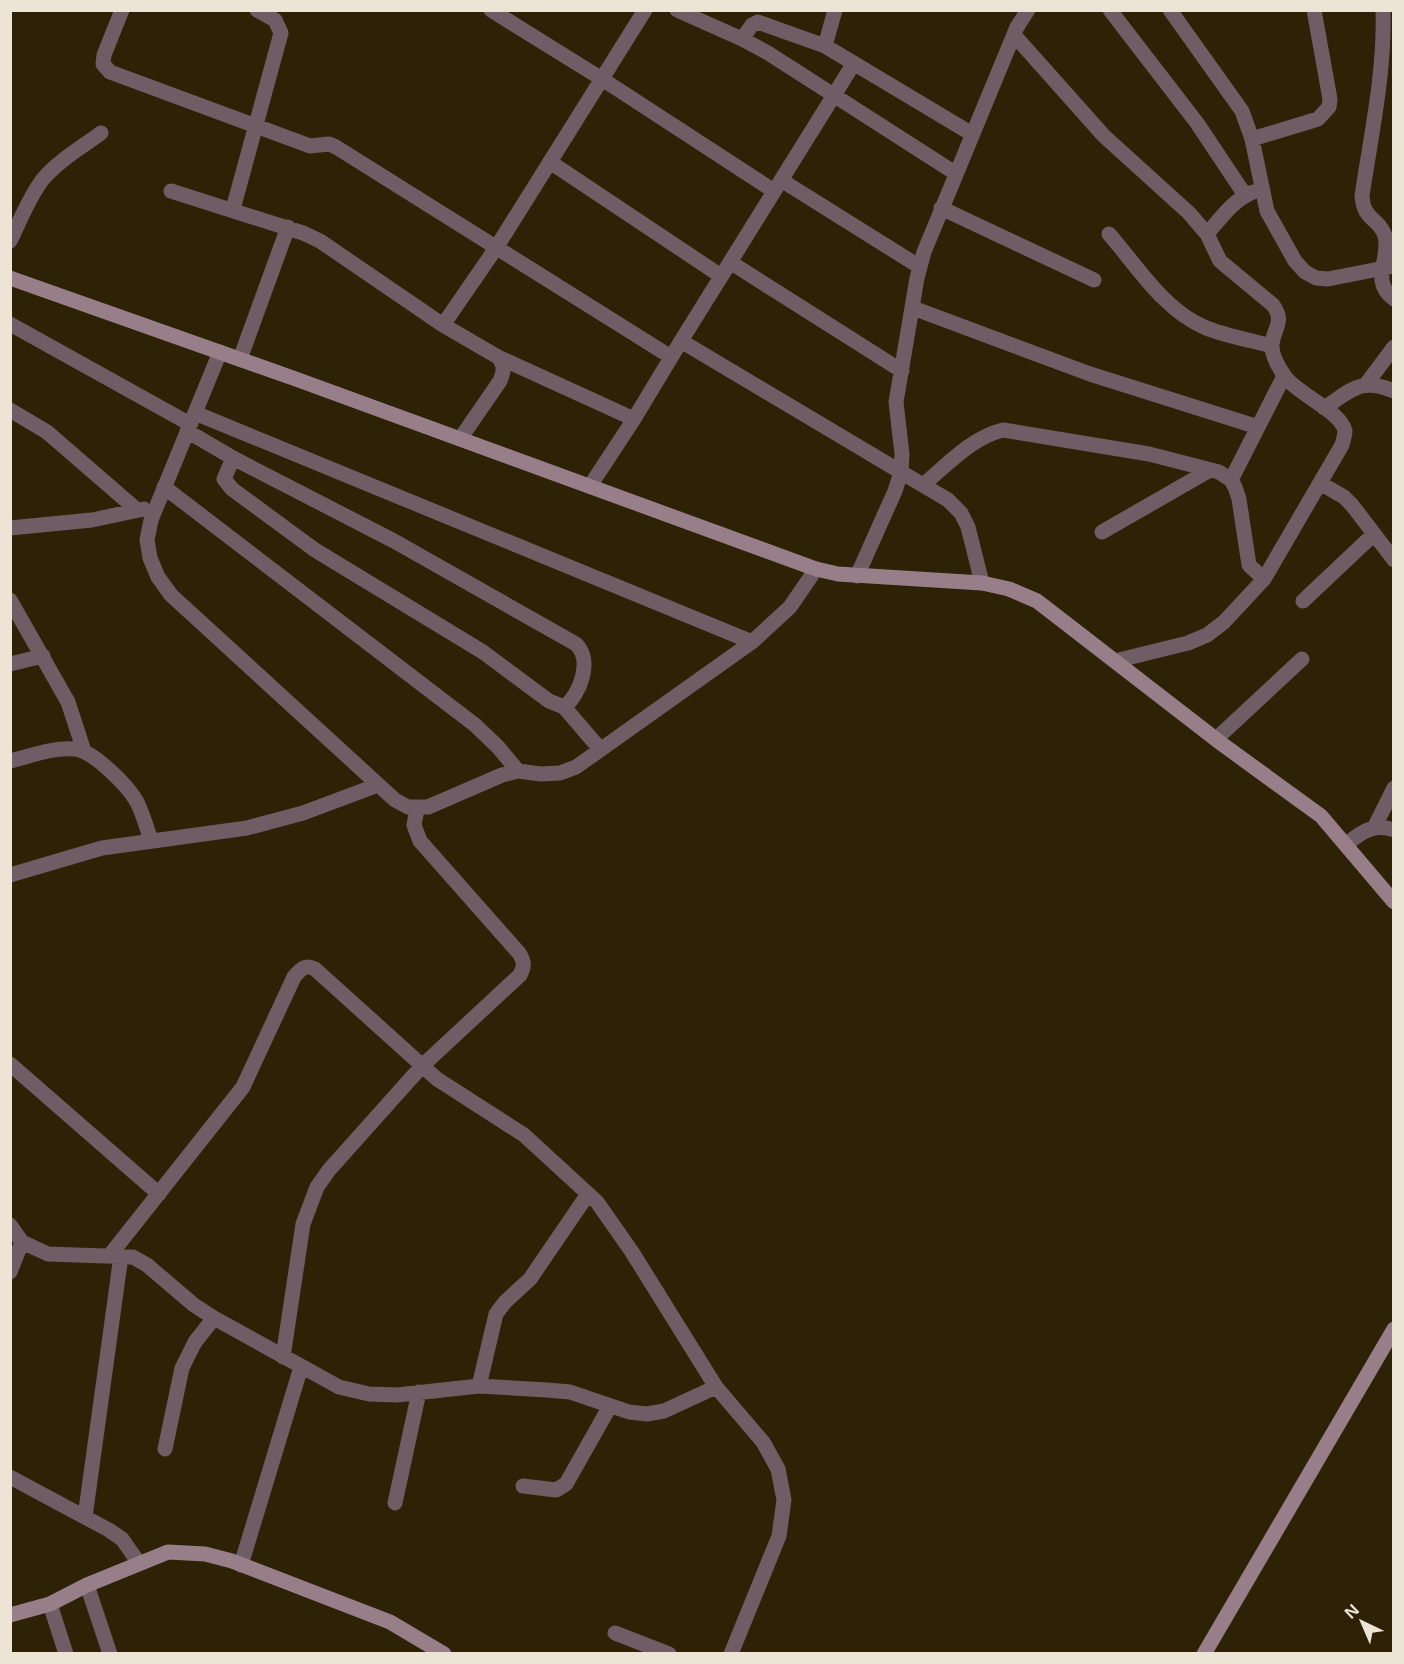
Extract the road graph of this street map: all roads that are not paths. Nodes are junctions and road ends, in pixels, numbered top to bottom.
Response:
1 (122, 10) edge
2 (257, 10) edge
3 (491, 10) edge
4 (645, 10) edge
5 (677, 10) edge
6 (835, 10) edge
7 (1028, 10) edge
8 (1110, 10) edge
9 (1170, 10) edge
10 (1314, 10) edge
11 (1383, 10) edge
12 (1014, 34) junction
13 (742, 39) junction
14 (825, 45) junction
15 (854, 63) junction
16 (602, 79) junction
17 (834, 95) junction
18 (256, 126) junction
19 (101, 133) dead end
20 (972, 134) junction
21 (1252, 139) junction
22 (550, 162) junction
23 (955, 173) junction
24 (777, 185) junction
25 (1261, 189) junction
26 (171, 191) dead end
27 (1245, 195) junction
28 (941, 208) junction
29 (233, 209) junction
30 (288, 227) junction
31 (1109, 234) dead end
32 (1207, 234) junction
33 (10, 242) edge
34 (496, 248) junction
35 (730, 262) junction
36 (1388, 266) edge
37 (920, 267) junction
38 (721, 276) junction
39 (10, 278) edge
40 (1094, 280) dead end
41 (1394, 299) edge
42 (913, 308) junction
43 (10, 324) edge
44 (443, 325) junction
45 (681, 341) junction
46 (1272, 346) junction
47 (1394, 347) edge
48 (220, 352) junction
49 (498, 357) junction
50 (671, 357) junction
51 (240, 359) junction
52 (902, 371) junction
53 (1284, 376) junction
54 (1367, 384) junction
55 (1394, 391) edge
56 (1324, 408) junction
57 (10, 410) edge
58 (634, 419) junction
59 (191, 423) junction
60 (1258, 427) junction
61 (460, 439) junction
62 (233, 458) junction
63 (1210, 470) junction
64 (900, 472) junction
65 (1231, 480) junction
66 (1320, 483) junction
67 (923, 485) junction
68 (590, 486) junction
69 (164, 487) junction
70 (156, 508) junction
71 (137, 510) junction
72 (10, 528) edge
73 (1102, 532) dead end
74 (1374, 534) junction
75 (1394, 560) edge
76 (816, 569) junction
77 (857, 576) junction
78 (1264, 579) junction
79 (982, 583) junction
80 (10, 600) edge
81 (1303, 601) dead end
82 (752, 642) junction
83 (43, 656) junction
84 (1302, 659) dead end
85 (1114, 661) junction
86 (10, 664) edge
87 (564, 707) junction
88 (1216, 739) junction
89 (600, 749) junction
90 (84, 751) junction
91 (10, 761) edge
92 (518, 771) junction
93 (378, 785) junction
94 (1394, 788) edge
95 (417, 808) junction
96 (1374, 828) junction
97 (1394, 830) edge
98 (151, 841) junction
99 (1347, 844) junction
100 (10, 875) edge
101 (1394, 902) edge
102 (10, 1064) edge
103 (422, 1066) junction
104 (159, 1194) junction
105 (588, 1194) junction
106 (10, 1225) edge
107 (22, 1242) junction
108 (115, 1255) junction
109 (10, 1272) edge
110 (214, 1318) junction
111 (1394, 1329) edge
112 (283, 1357) junction
113 (301, 1367) junction
114 (479, 1386) junction
115 (716, 1388) junction
116 (419, 1392) junction
117 (610, 1406) junction
118 (165, 1449) dead end
119 (10, 1478) edge
120 (523, 1486) dead end
121 (396, 1503) dead end
122 (85, 1517) junction
123 (139, 1563) junction
124 (241, 1564) junction
125 (87, 1585) junction
126 (50, 1604) junction
127 (10, 1615) edge
128 (615, 1633) dead end
129 (66, 1653) edge
130 (111, 1653) edge
131 (444, 1653) edge
132 (669, 1653) edge
133 (731, 1653) edge
134 (1204, 1653) edge

1 - 18 street
2 - 18 street
3 - 16 street
4 - 16 street
5 - 13 street
6 - 14 street
7 - 12 street
8 - 27 street
9 - 21 street
10 - 21 street
11 - 36 street
12 - 20 street
12 - 32 street
13 - 14 street
13 - 17 street
14 - 15 street
15 - 17 street
15 - 20 street
16 - 22 street
16 - 24 street
17 - 23 street
17 - 24 street
18 - 29 street
18 - 34 street
19 - 33 street
20 - 23 street
21 - 25 street
22 - 34 street
22 - 38 street
23 - 28 street
24 - 35 street
24 - 37 street
25 - 27 street
25 - 36 street
26 - 29 street
27 - 32 street
28 - 37 street
28 - 40 street
29 - 30 street
30 - 44 street
30 - 51 street
31 - 46 street
32 - 46 street
34 - 44 street
34 - 50 street
35 - 38 street
35 - 52 street
36 - 41 street
37 - 42 street
38 - 45 street
39 - 48 street
42 - 52 street
42 - 60 street
43 - 59 street
44 - 49 street
45 - 50 street
45 - 64 street
46 - 53 street
47 - 54 street
48 - 51 street
48 - 59 street
49 - 58 street
49 - 61 street
50 - 58 street
51 - 61 street
52 - 64 street
53 - 56 street
53 - 60 street
54 - 55 street
54 - 56 street
56 - 66 street
57 - 71 street
58 - 68 street
59 - 62 street
59 - 69 street
59 - 82 street
60 - 65 street
61 - 68 street
62 - 87 street
62 - 87 street
63 - 65 street
63 - 67 street
63 - 73 street
64 - 67 street
64 - 77 street
65 - 78 street
66 - 74 street
66 - 78 street
67 - 79 street
68 - 76 street
69 - 70 street
69 - 92 street
70 - 71 street
70 - 93 street
71 - 72 street
74 - 75 street
74 - 81 street
76 - 77 street
76 - 82 street
77 - 79 street
78 - 85 street
79 - 85 street
80 - 83 street
82 - 89 street
83 - 86 street
83 - 90 street
84 - 88 street
85 - 88 street
87 - 89 street
88 - 99 street
89 - 92 street
90 - 91 street
90 - 98 street
92 - 95 street
93 - 95 street
93 - 98 street
94 - 96 street
95 - 103 street
96 - 97 street
96 - 99 street
98 - 100 street
99 - 101 street
102 - 104 street
103 - 104 street
103 - 105 street
103 - 112 street
104 - 108 street
105 - 114 street
105 - 115 street
106 - 107 street
107 - 108 street
107 - 109 street
108 - 110 street
108 - 122 street
110 - 112 street
110 - 118 street
111 - 134 street
112 - 113 street
113 - 116 street
113 - 124 street
114 - 116 street
114 - 117 street
115 - 117 street
115 - 133 street
116 - 121 street
117 - 120 street
119 - 122 street
122 - 123 street
123 - 124 street
123 - 125 street
124 - 131 street
125 - 126 street
125 - 130 street
126 - 127 street
126 - 129 street
128 - 132 street

